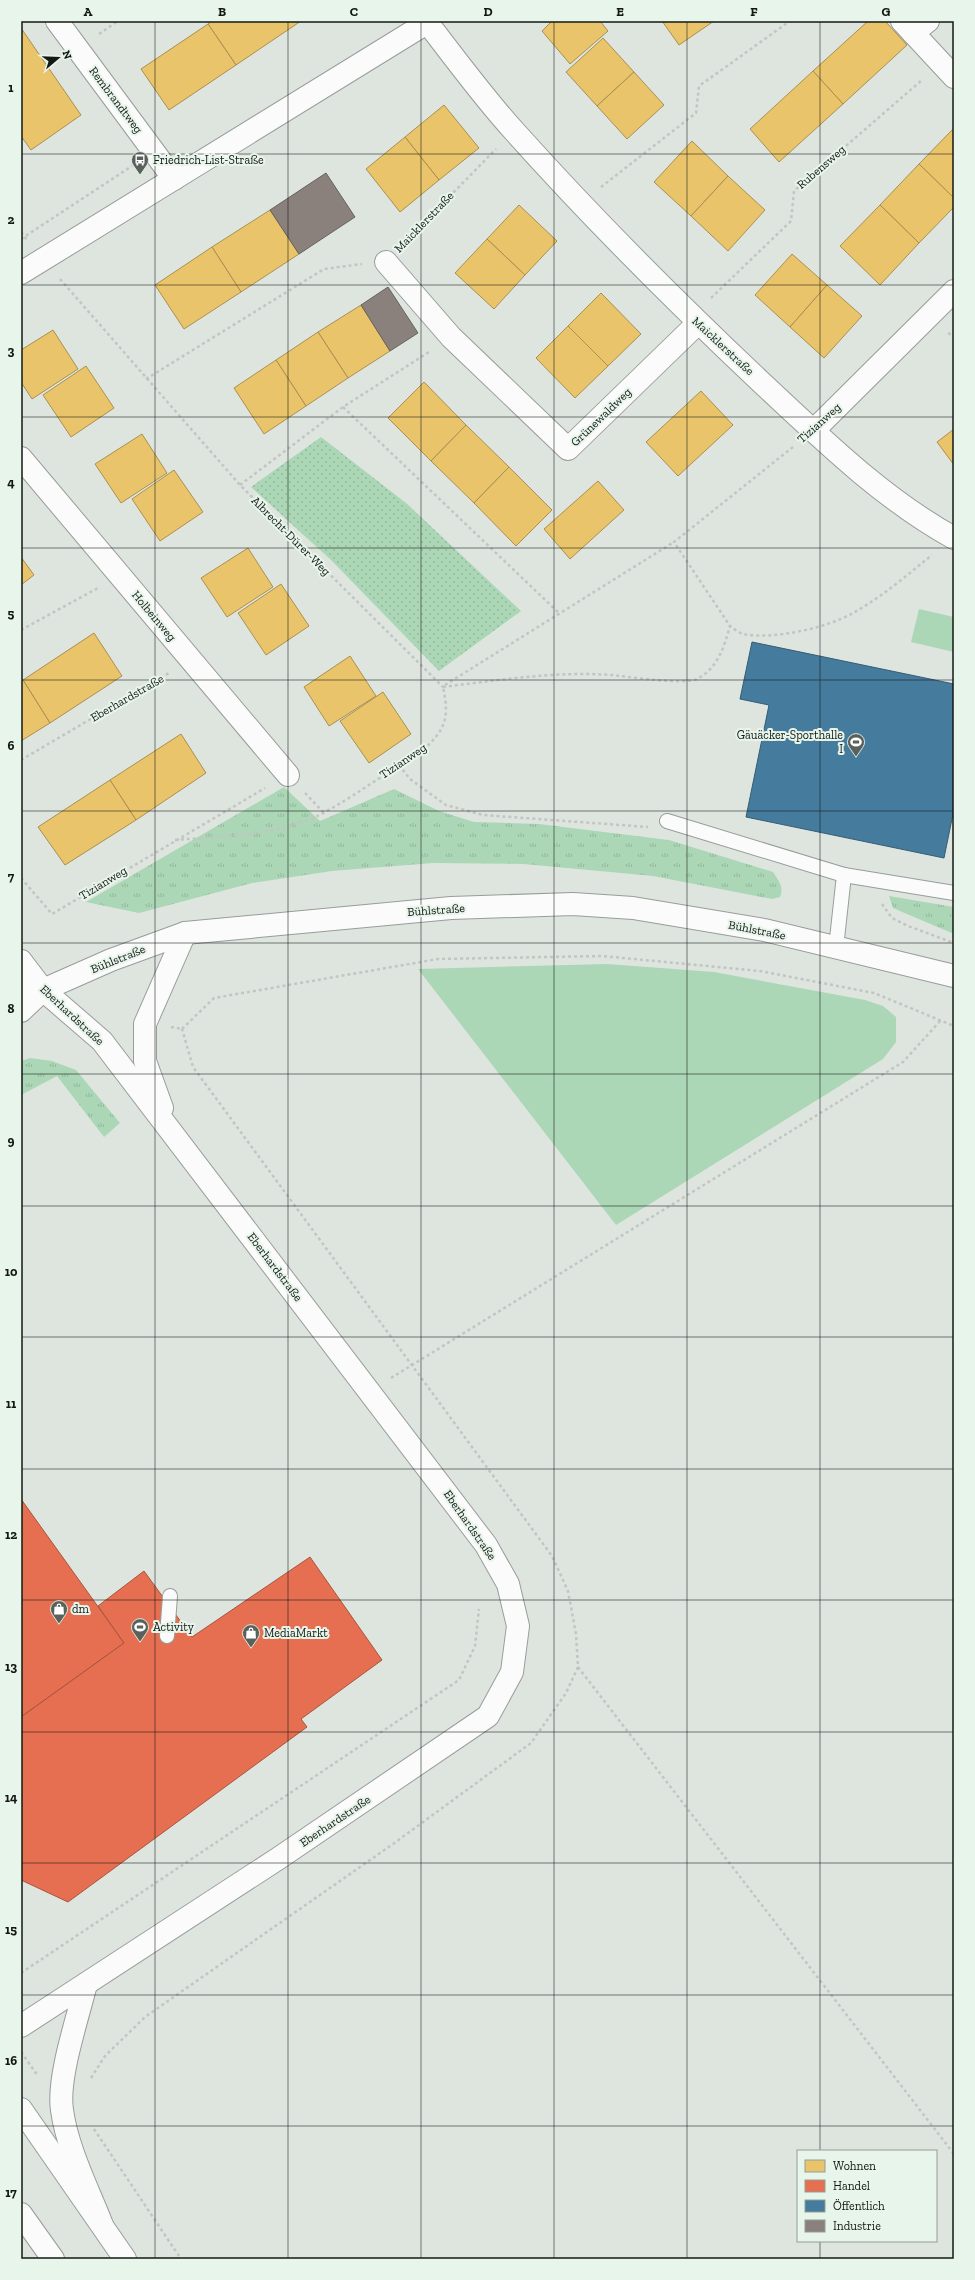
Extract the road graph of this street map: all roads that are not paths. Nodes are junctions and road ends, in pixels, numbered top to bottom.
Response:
1 (57, 21) edge
2 (428, 22) edge
3 (914, 25) edge
4 (947, 70) edge
5 (174, 179) junction
6 (386, 262) road end
7 (21, 273) edge
8 (954, 292) edge
9 (695, 320) junction
10 (813, 431) junction
11 (21, 458) edge
12 (953, 538) edge
13 (288, 775) road end
14 (667, 821) dead end
15 (844, 875) junction
16 (954, 894) edge
17 (185, 932) junction
18 (836, 948) junction
19 (21, 961) edge
20 (954, 976) edge
21 (43, 990) junction
22 (21, 992) edge
23 (21, 1011) edge
24 (168, 1126) junction
25 (170, 1596) dead end
26 (167, 1636) dead end
27 (86, 1984) junction
28 (21, 2026) edge
29 (21, 2109) edge
30 (21, 2214) edge
31 (102, 2225) junction
32 (53, 2259) edge
33 (125, 2259) edge

1 - 5 main road, Rembrandtweg
2 - 5 main road
2 - 9 main road, Maicklerstraße
3 - 4 main road
5 - 7 main road
6 - 9 main road, Grünewaldweg
8 - 10 main road, Tizianweg
9 - 10 main road, Maicklerstraße
10 - 12 main road, Maicklerstraße
11 - 13 main road, Holbeinweg
14 - 15 lane
15 - 16 lane
15 - 18 lane
17 - 18 main road, Bühlstraße
17 - 21 main road, Bühlstraße
17 - 24 main road
18 - 20 main road, Bühlstraße
19 - 21 main road, Eberhardstraße
21 - 22 main road, Bühlstraße
21 - 23 main road, Bühlstraße
21 - 24 main road, Eberhardstraße
24 - 27 main road, Eberhardstraße
25 - 26 lane
27 - 28 main road, Eberhardstraße
27 - 31 main road
29 - 31 main road
30 - 32 main road
31 - 33 main road

